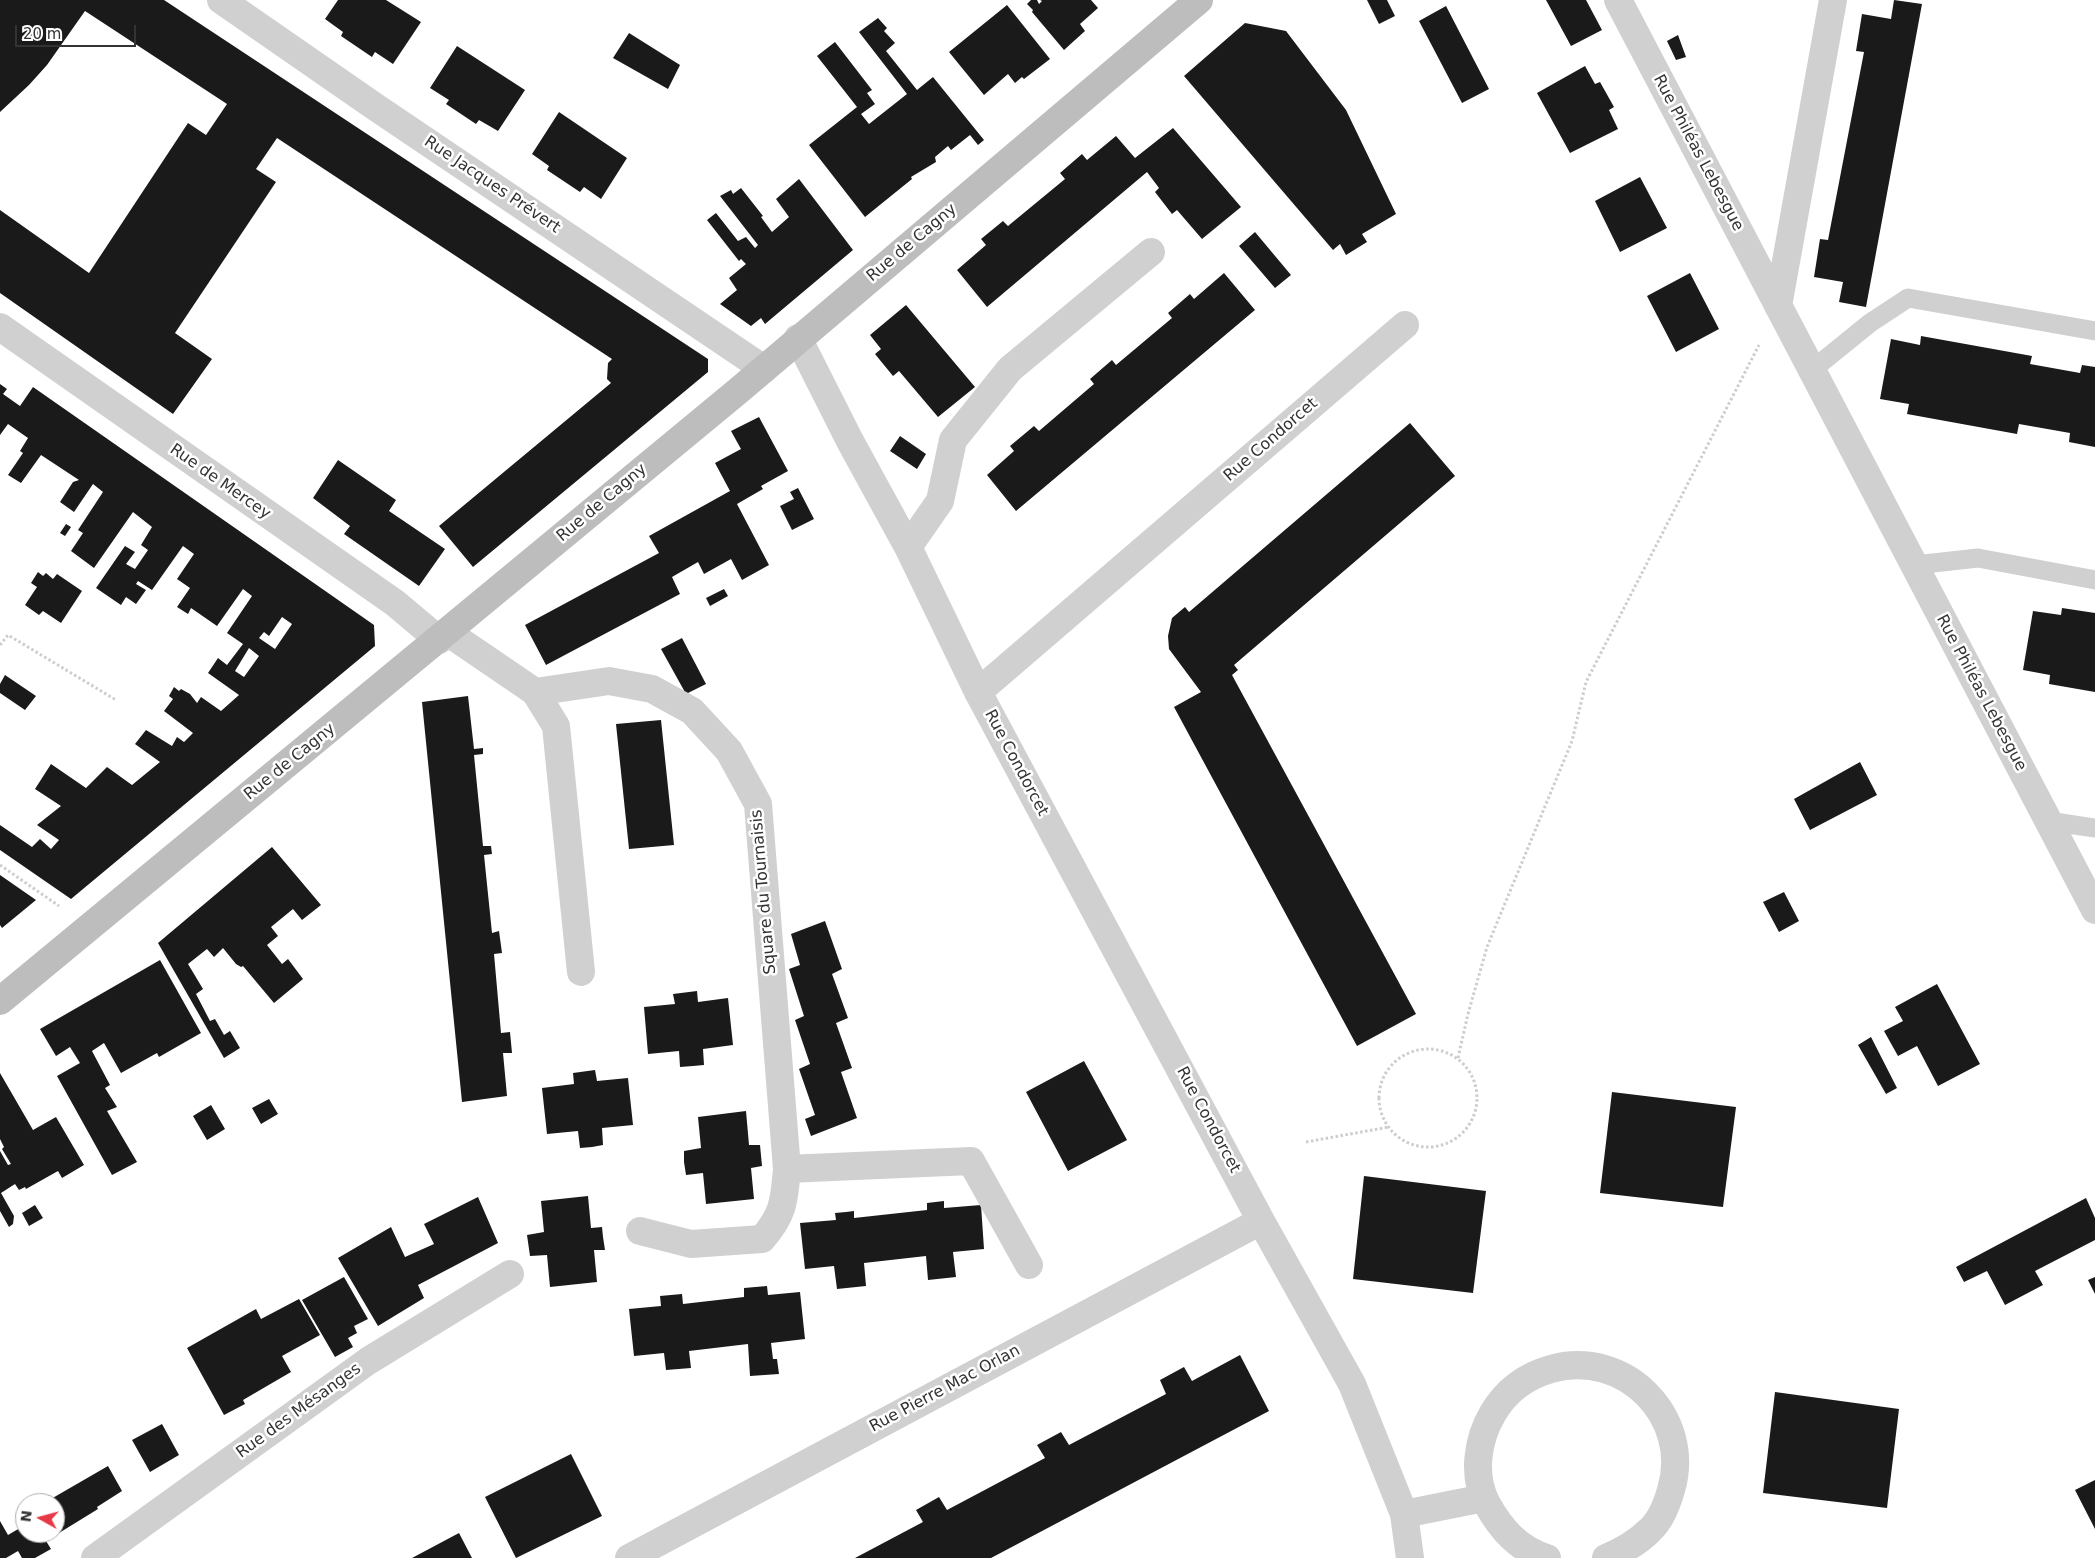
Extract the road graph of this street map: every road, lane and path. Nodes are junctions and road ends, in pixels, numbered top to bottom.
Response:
1 (221, 0) edge
2 (1199, 0) edge
3 (1618, 0) edge
4 (1833, 0) edge
5 (1151, 252) dead end
6 (1778, 306) junction
7 (1405, 325) dead end
8 (0, 327) edge
9 (2095, 331) edge
10 (798, 338) junction
11 (764, 369) junction
12 (1812, 370) junction
13 (908, 547) junction
14 (1915, 565) junction
15 (2095, 580) edge
16 (443, 636) junction
17 (0, 646) edge
18 (535, 692) junction
19 (978, 692) junction
20 (116, 700) dead end
21 (2048, 820) junction
22 (2095, 828) edge
23 (0, 865) edge
24 (2095, 910) edge
25 (89, 927) junction
26 (581, 972) dead end
27 (0, 1000) edge
28 (1458, 1058) junction
29 (1389, 1127) junction
30 (1306, 1142) dead end
31 (787, 1169) junction
32 (1261, 1221) junction
33 (640, 1232) dead end
34 (1029, 1265) dead end
35 (510, 1274) dead end
36 (1484, 1498) junction
37 (1404, 1514) junction
38 (95, 1558) edge
39 (629, 1558) edge
40 (1410, 1558) edge
41 (1547, 1558) edge
42 (1606, 1558) edge

1 - 11 street, Rue Jacques Prévert
2 - 10 main road, Rue de Cagny
3 - 6 street, Rue Philéas Lebesgue
4 - 6 street
5 - 13 street
6 - 12 street, Rue Philéas Lebesgue
6 - 28 path
7 - 19 street, Rue Condorcet
8 - 16 street, Rue de Mercey
9 - 12 lane
10 - 11 main road, Rue de Cagny
10 - 13 street, Rue Condorcet
11 - 16 main road, Rue de Cagny
12 - 14 street, Rue Philéas Lebesgue
13 - 19 street, Rue Condorcet
14 - 15 lane
14 - 21 street, Rue Philéas Lebesgue
16 - 18 street
16 - 25 main road, Rue de Cagny
17 - 20 path
18 - 26 street
18 - 31 street, Square du Tournaisis
19 - 32 street, Rue Condorcet
21 - 22 lane
21 - 24 street, Rue Philéas Lebesgue
23 - 25 path
25 - 27 main road, Rue de Cagny
28 - 29 path
28 - 29 path
29 - 30 path
31 - 33 street, Square du Tournaisis
31 - 34 street
32 - 37 street, Rue Condorcet
32 - 39 street, Rue Pierre Mac Orlan
35 - 38 street, Rue des Mésanges
36 - 37 street
36 - 41 street
36 - 42 street
37 - 40 street, Rue Condorcet

